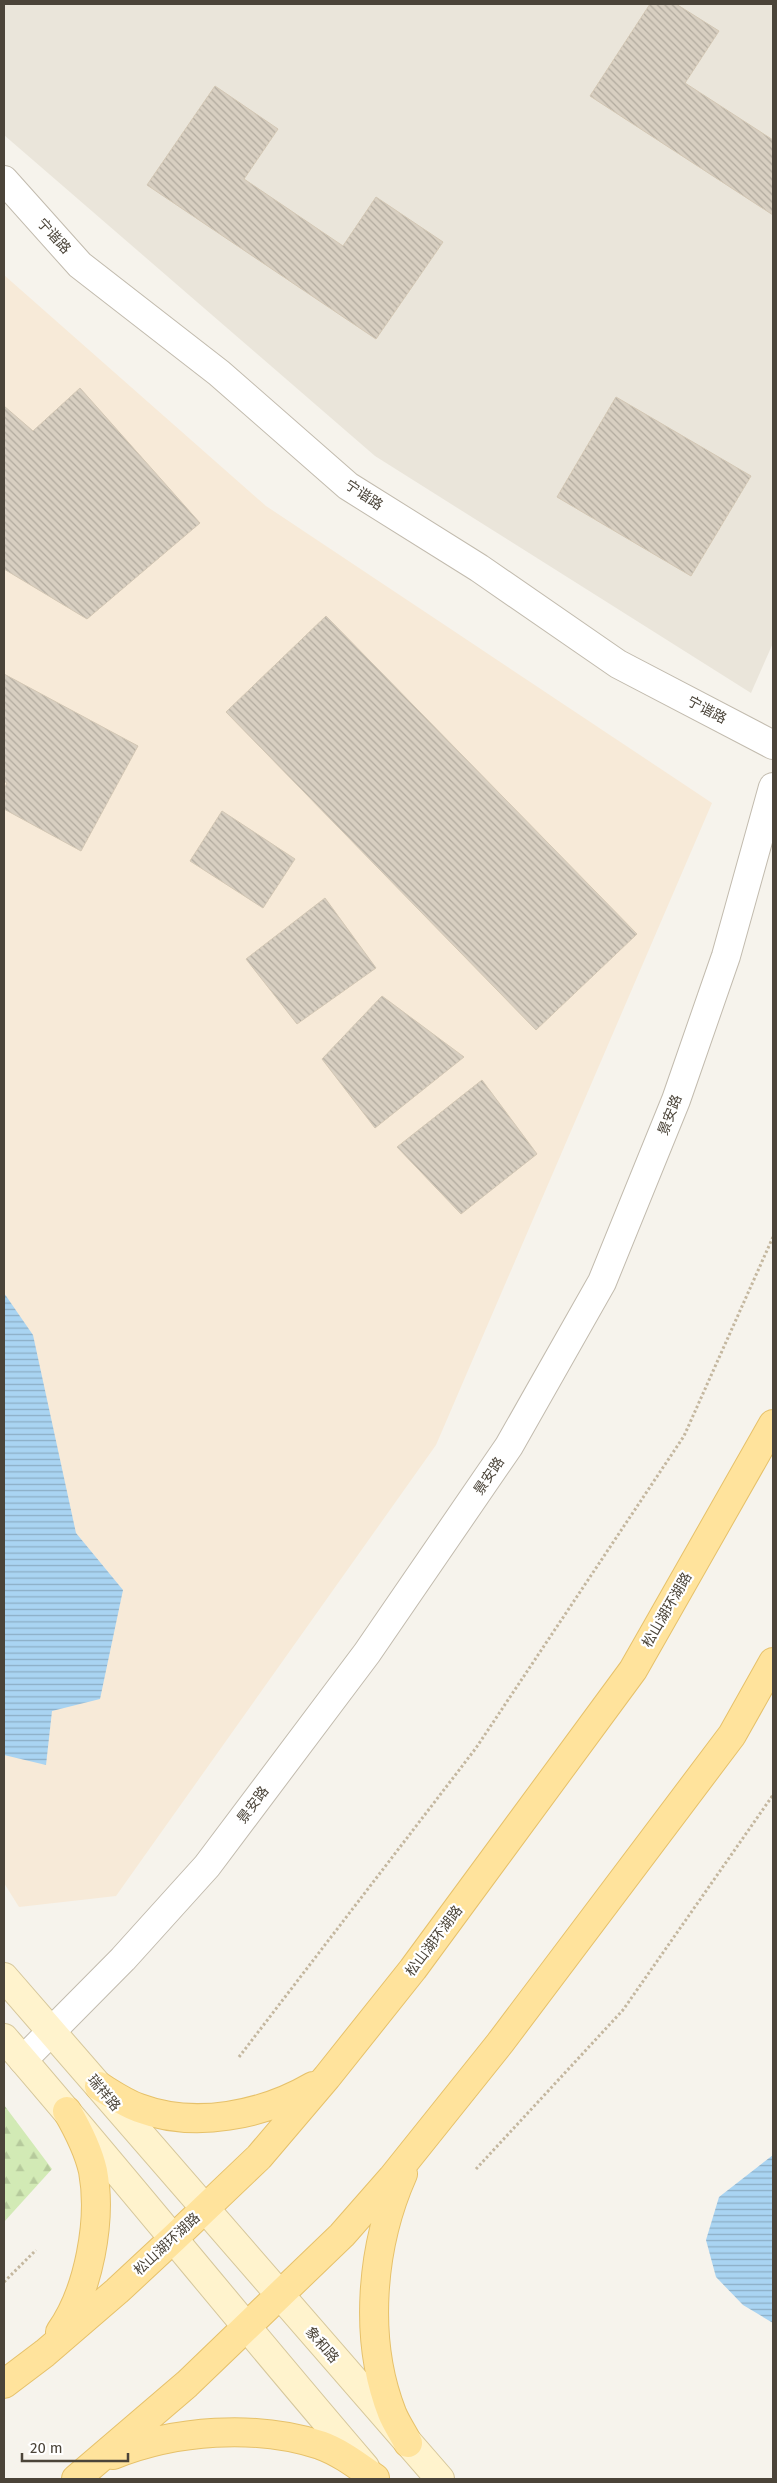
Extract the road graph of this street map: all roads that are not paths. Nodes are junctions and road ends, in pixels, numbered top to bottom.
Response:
1 (4, 180) edge
2 (773, 745) edge
3 (773, 787) edge
4 (773, 1424) edge
5 (773, 1662) edge
6 (4, 1977) edge
7 (52, 2031) junction
8 (4, 2038) edge
9 (23, 2060) junction
10 (327, 2077) junction
11 (99, 2086) junction
12 (67, 2111) junction
13 (413, 2152) junction
14 (204, 2209) junction
15 (174, 2238) junction
16 (279, 2296) junction
17 (246, 2327) junction
18 (45, 2353) junction
19 (4, 2384) edge
20 (408, 2443) junction
21 (86, 2471) edge
22 (375, 2479) edge
23 (440, 2479) edge

1 - 2 street, 宁谐路
3 - 7 street, 景安路
4 - 10 main road, 松山湖环湖路
5 - 13 main road
6 - 7 main road, 瑞祥路
7 - 9 street, 景安路
7 - 11 main road, 瑞祥路
8 - 9 main road
9 - 12 main road
10 - 11 main road
10 - 14 main road, 松山湖环湖路
11 - 14 main road, 瑞祥路
12 - 15 main road
12 - 18 main road
13 - 16 main road
13 - 20 main road
14 - 15 main road, 松山湖环湖路
14 - 16 main road, 象和路
15 - 17 main road
15 - 18 main road, 松山湖环湖路
16 - 17 main road
16 - 20 main road, 象和路
17 - 21 main road
17 - 22 main road
18 - 19 main road, 松山湖环湖路
20 - 23 main road, 象和路
21 - 22 main road

